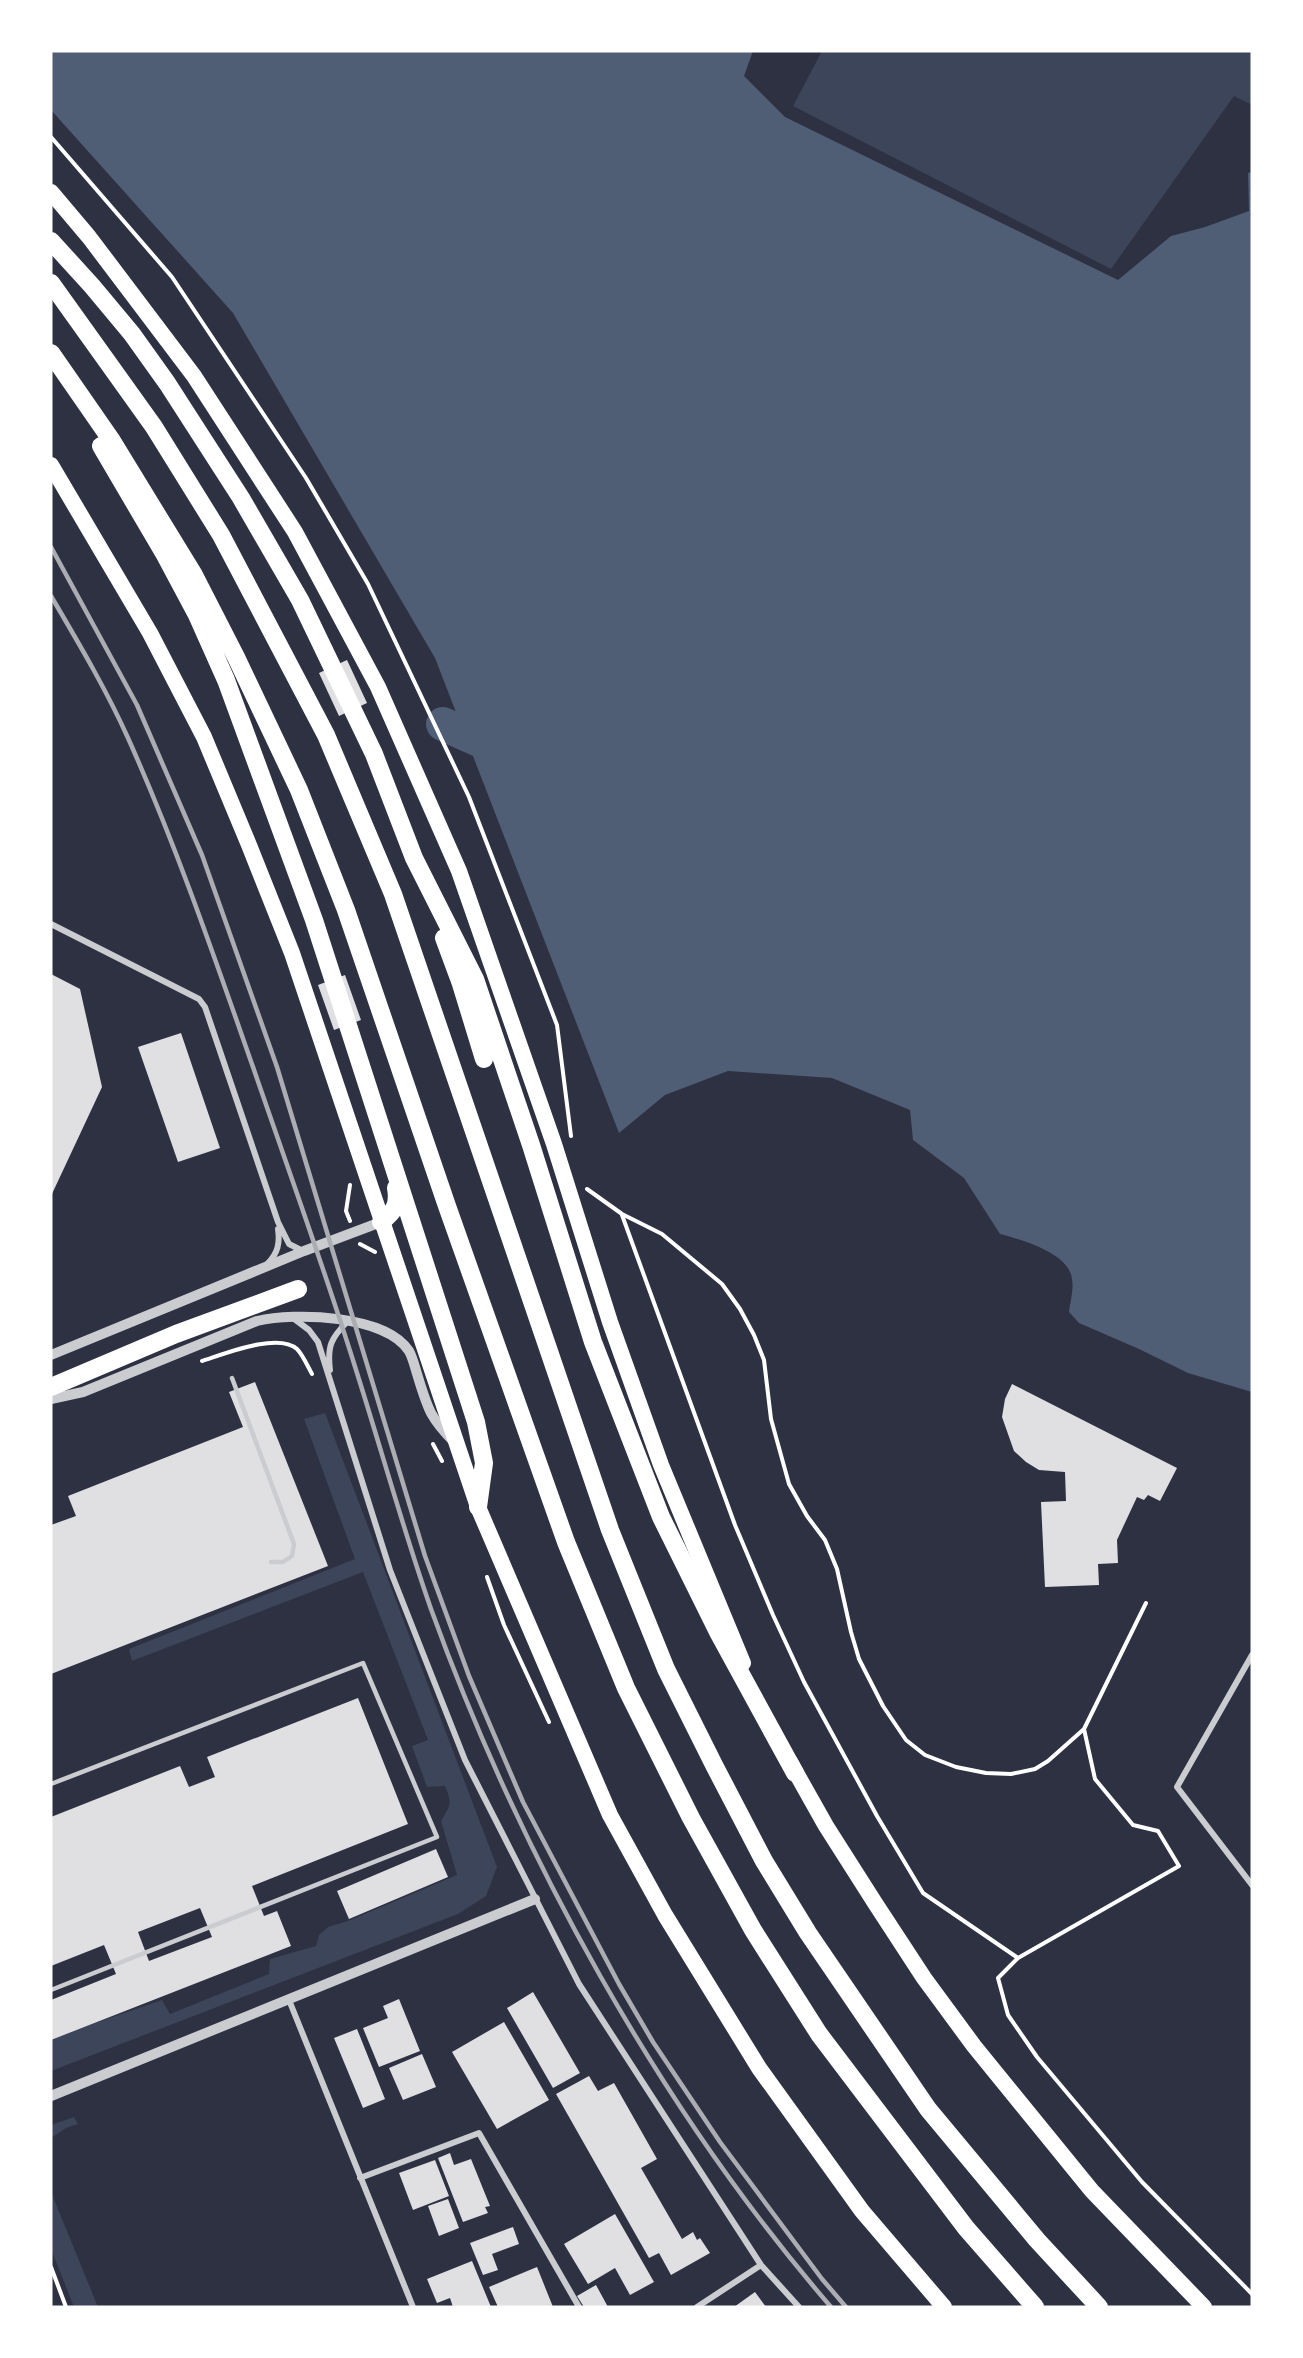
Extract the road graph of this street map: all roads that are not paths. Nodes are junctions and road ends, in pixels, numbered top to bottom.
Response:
1 (51, 192) edge
2 (51, 241) edge
3 (51, 283) edge
4 (51, 353) edge
5 (60, 374) edge
6 (51, 465) edge
7 (414, 858) junction
8 (51, 924) edge
9 (484, 1059) dead end
10 (389, 1155) junction
11 (278, 1222) junction
12 (381, 1222) junction
13 (304, 1251) junction
14 (261, 1270) junction
15 (298, 1289) dead end
16 (293, 1317) junction
17 (348, 1320) junction
18 (51, 1355) edge
19 (232, 1378) dead end
20 (51, 1387) edge
21 (333, 1388) junction
22 (51, 1399) edge
23 (455, 1443) junction
24 (478, 1507) junction
25 (271, 1562) dead end
26 (1252, 1655) edge
27 (795, 1773) junction
28 (51, 1784) edge
29 (1252, 1885) edge
30 (535, 1899) junction
31 (51, 1990) edge
32 (289, 2000) junction
33 (51, 2096) edge
34 (360, 2178) junction
35 (761, 2265) junction
36 (413, 2307) edge
37 (579, 2307) edge
38 (697, 2307) edge
39 (799, 2307) edge
40 (944, 2307) edge
41 (1035, 2307) edge
42 (1099, 2307) edge
43 (1203, 2307) edge

1 - 27 highway
2 - 7 highway
3 - 42 highway
4 - 5 highway
5 - 10 highway
5 - 41 highway
6 - 12 highway
7 - 9 highway
7 - 27 highway
8 - 11 street
10 - 12 highway
10 - 24 highway
11 - 13 street
11 - 14 street
12 - 13 street
12 - 23 highway
13 - 14 street
14 - 18 street
15 - 20 highway
16 - 17 street
16 - 21 street
16 - 22 street
17 - 21 street
17 - 23 street
19 - 25 lane
21 - 30 street
23 - 24 highway
24 - 40 highway
26 - 29 street
27 - 43 highway
28 - 31 lane
30 - 32 street
30 - 35 street
32 - 33 street
32 - 34 street
34 - 36 street
34 - 37 street
35 - 38 street
35 - 39 street

